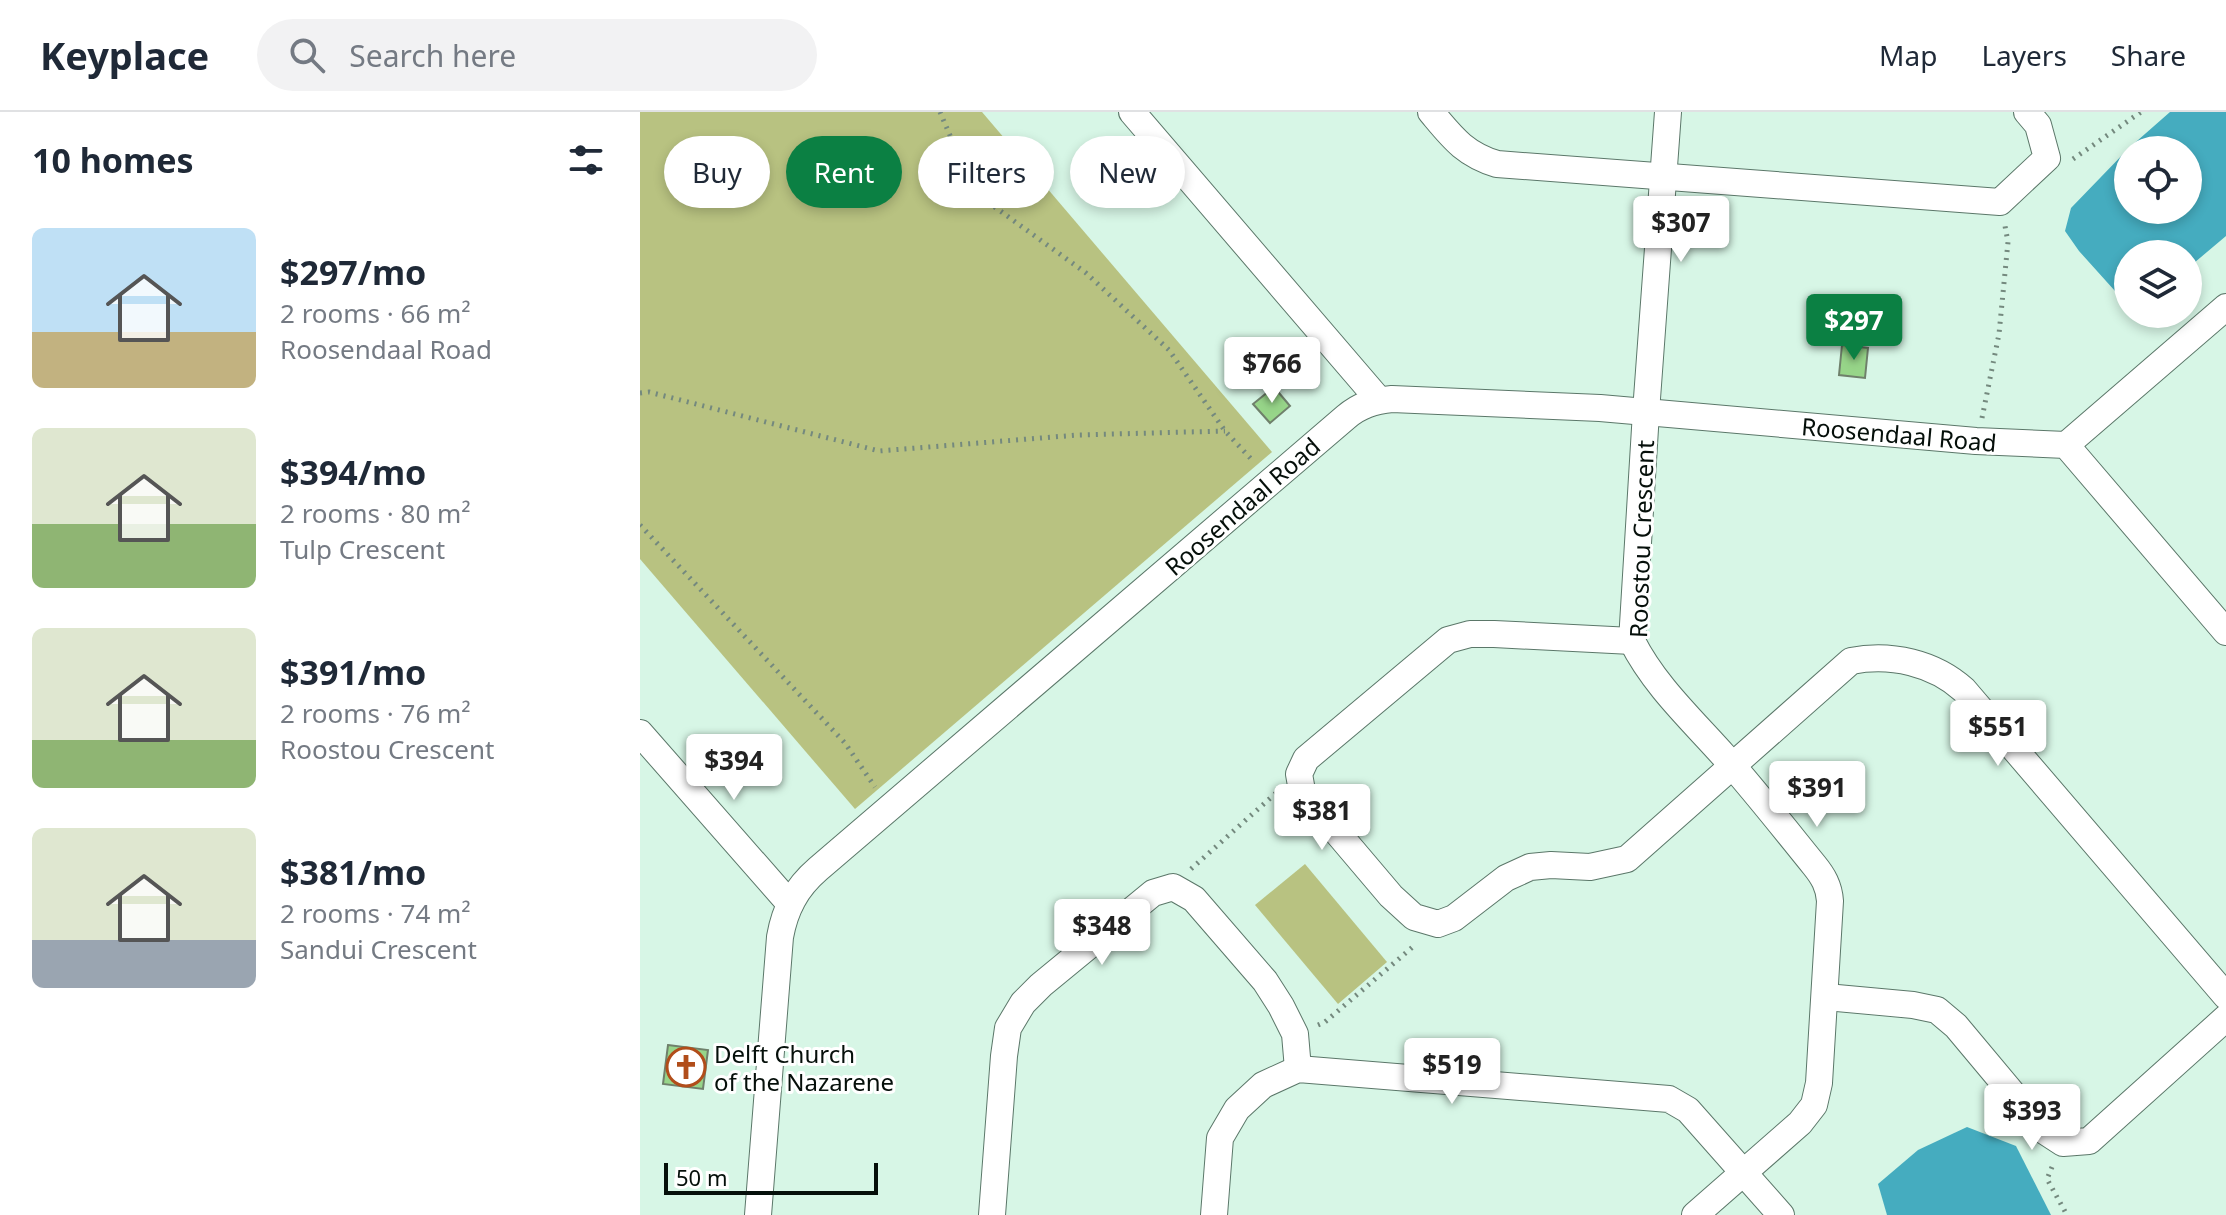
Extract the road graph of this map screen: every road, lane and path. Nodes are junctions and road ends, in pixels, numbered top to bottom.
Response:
1 (940, 112) edge
2 (1132, 112) edge
3 (1431, 112) edge
4 (1668, 112) edge
5 (2027, 112) edge
6 (2141, 112) edge
7 (2047, 158) junction
8 (1662, 177) junction
9 (2000, 202) junction
10 (2226, 307) edge
11 (640, 393) edge
12 (1379, 400) junction
13 (1646, 412) junction
14 (1225, 431) junction
15 (1976, 441) junction
16 (2066, 445) junction
17 (1271, 481) junction
18 (640, 525) edge
19 (2226, 632) edge
20 (1632, 641) junction
21 (640, 733) edge
22 (1732, 766) junction
23 (1299, 774) junction
24 (890, 807) junction
25 (1173, 887) junction
26 (790, 904) junction
27 (1438, 924) junction
28 (2226, 996) edge
29 (1826, 997) junction
30 (2226, 1018) edge
31 (1295, 1034) junction
32 (1298, 1069) junction
33 (2063, 1143) junction
34 (1743, 1172) junction
35 (758, 1215) edge
36 (992, 1215) edge
37 (1214, 1215) edge
38 (1695, 1215) edge
39 (1781, 1215) edge
40 (2067, 1215) edge

1 - 14 path
2 - 12 street
3 - 8 street
4 - 8 street, Roostou Crescent
5 - 7 street
6 - 7 path
7 - 9 street
8 - 9 street
8 - 13 street, Roostou Crescent
9 - 15 path
10 - 16 street
11 - 14 path
12 - 13 street, Roosendaal Road
12 - 17 street, Roosendaal Road
13 - 15 street, Roosendaal Road
13 - 20 street, Roostou Crescent
14 - 17 path
15 - 16 street, Roosendaal Road
16 - 19 street
17 - 24 street, Roosendaal Road
18 - 24 path
20 - 22 street, Roostou Crescent
20 - 23 street
21 - 26 street
22 - 27 street
22 - 28 street
22 - 29 street, Roostou Crescent
23 - 25 path
23 - 27 street
24 - 26 street, Roosendaal Road
25 - 31 street
25 - 36 street
26 - 35 street, Roosendaal Road
27 - 31 path
29 - 33 street
29 - 34 street, Roostou Crescent
30 - 33 street
31 - 32 street
32 - 34 street
32 - 37 street
33 - 40 path
34 - 38 street, Roostou Crescent
34 - 39 street

